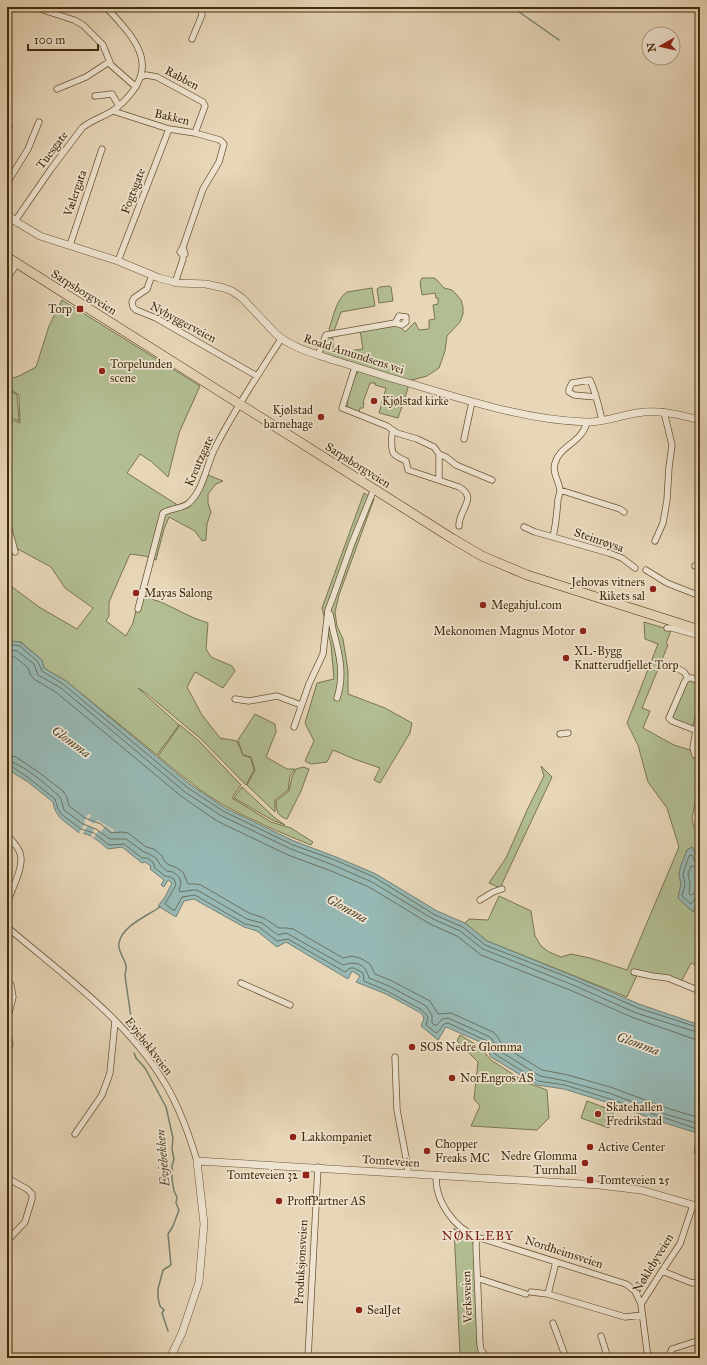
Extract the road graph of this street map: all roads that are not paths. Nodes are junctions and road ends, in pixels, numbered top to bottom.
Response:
1 (105, 7) edge
2 (200, 7) edge
3 (40, 9) dead end
4 (192, 39) dead end
5 (109, 62) junction
6 (141, 77) junction
7 (136, 87) junction
8 (57, 89) dead end
9 (95, 96) dead end
10 (119, 106) junction
11 (113, 111) junction
12 (7, 122) edge
13 (39, 122) dead end
14 (169, 129) junction
15 (7, 133) edge
16 (194, 133) junction
17 (102, 149) dead end
18 (7, 183) edge
19 (7, 214) edge
20 (15, 221) junction
21 (70, 245) junction
22 (7, 257) edge
23 (118, 262) junction
24 (17, 263) junction
25 (152, 276) junction
26 (7, 279) edge
27 (175, 283) junction
28 (395, 323) dead end
29 (282, 339) junction
30 (318, 355) junction
31 (355, 367) junction
32 (257, 376) junction
33 (596, 397) junction
34 (472, 402) junction
35 (240, 405) junction
36 (664, 412) junction
37 (602, 420) junction
38 (700, 420) edge
39 (587, 422) junction
40 (393, 431) junction
41 (464, 439) dead end
42 (440, 454) junction
43 (439, 480) junction
44 (492, 480) dead end
45 (374, 489) junction
46 (560, 490) junction
47 (624, 512) dead end
48 (7, 522) edge
49 (459, 526) dead end
50 (524, 527) dead end
51 (553, 537) junction
52 (9, 540) edge
53 (655, 541) dead end
54 (14, 552) dead end
55 (635, 568) dead end
56 (646, 570) dead end
57 (700, 596) edge
58 (138, 609) dead end
59 (328, 610) junction
60 (667, 628) dead end
61 (700, 630) edge
62 (700, 636) edge
63 (671, 665) dead end
64 (688, 678) junction
65 (700, 682) edge
66 (337, 698) dead end
67 (235, 699) dead end
68 (301, 705) junction
69 (700, 705) edge
70 (294, 727) dead end
71 (695, 730) junction
72 (568, 733) dead end
73 (560, 734) dead end
74 (700, 758) edge
75 (7, 835) edge
76 (502, 889) dead end
77 (480, 900) dead end
78 (7, 904) edge
79 (7, 927) edge
80 (634, 972) dead end
81 (241, 983) dead end
82 (11, 985) dead end
83 (700, 991) edge
84 (290, 1005) dead end
85 (7, 1021) edge
86 (115, 1021) junction
87 (7, 1030) edge
88 (7, 1051) edge
89 (395, 1057) dead end
90 (75, 1134) dead end
91 (197, 1161) junction
92 (318, 1167) junction
93 (408, 1173) junction
94 (436, 1175) junction
95 (7, 1178) edge
96 (697, 1206) edge
97 (477, 1237) junction
98 (7, 1241) edge
99 (556, 1262) junction
100 (662, 1271) junction
101 (477, 1278) junction
102 (700, 1278) edge
103 (548, 1294) junction
104 (641, 1304) junction
105 (642, 1315) junction
106 (553, 1324) dead end
107 (601, 1336) dead end
108 (700, 1340) edge
109 (648, 1356) edge
110 (484, 1357) edge
111 (170, 1358) edge
112 (308, 1358) edge
113 (566, 1358) edge
114 (608, 1358) edge
115 (656, 1358) edge
116 (668, 1358) edge

1 - 6 street, Tuesgate
2 - 4 street
3 - 5 street
5 - 7 street
5 - 8 street
6 - 7 street, Tuesgate
6 - 16 street, Rabben
7 - 10 street, Tuesgate
9 - 10 street
10 - 11 street, Tuesgate
11 - 14 street, Bakken
11 - 20 street, Tuesgate
12 - 15 street
13 - 18 street
14 - 16 street, Bakken
14 - 23 street, Fogtsgate
16 - 27 street, Bakken
17 - 21 street, Vælergata
19 - 20 street, Roald Amundsens vei
20 - 21 street, Roald Amundsens vei
21 - 23 street, Roald Amundsens vei
22 - 24 highway, Sarpsborgveien
23 - 25 street, Roald Amundsens vei
24 - 26 street
24 - 35 highway, Sarpsborgveien
25 - 27 street, Roald Amundsens vei
25 - 32 street, Nybyggerveien
27 - 29 street, Roald Amundsens vei
28 - 30 street
29 - 30 street, Roald Amundsens vei
29 - 32 street, Kreutzgate
30 - 31 street, Roald Amundsens vei
31 - 34 street, Roald Amundsens vei
31 - 40 street
32 - 35 street, Kreutzgate
33 - 33 street
33 - 37 street
34 - 39 street, Roald Amundsens vei
34 - 41 street
35 - 45 highway, Sarpsborgveien
35 - 58 street, Kreutzgate
36 - 37 street, Roald Amundsens vei
36 - 38 street, Roald Amundsens vei
36 - 53 street
37 - 39 street, Roald Amundsens vei
39 - 46 street
40 - 42 street
40 - 43 street
42 - 43 street
42 - 44 street
43 - 49 street
45 - 59 street
45 - 61 highway, Sarpsborgveien
46 - 47 street
46 - 51 street
48 - 52 street
50 - 51 street, Steinrøysa
51 - 55 street, Steinrøysa
52 - 54 street
56 - 57 street
59 - 66 street
59 - 68 street
60 - 62 street
63 - 64 street
64 - 65 street
64 - 71 street
67 - 68 street
68 - 70 street
69 - 71 street
71 - 74 street
72 - 73 street
75 - 78 street
76 - 77 street
79 - 86 street, Evjebekkveien
80 - 83 street
81 - 84 street
82 - 85 street
86 - 90 street
86 - 91 street, Evjebekkveien
87 - 88 street
89 - 93 street
91 - 92 street, Tomteveien
91 - 111 street, Evjebekkveien
92 - 93 street, Tomteveien
92 - 112 street, Produksjonsveien
93 - 94 street, Tomteveien
94 - 96 street, Tomteveien
94 - 97 street, Nordheimsveien
95 - 98 street
96 - 100 street, Nøklebyveien
97 - 99 street, Nordheimsveien
97 - 101 street, Verksveien
99 - 103 street
99 - 104 street, Nordheimsveien
100 - 102 street
100 - 104 street, Nøklebyveien
101 - 103 street
101 - 110 street, Verksveien
103 - 105 street
104 - 105 street, Nøklebyveien
105 - 109 street, Nøklebyveien
106 - 113 street
107 - 114 street
108 - 116 street
109 - 115 street

